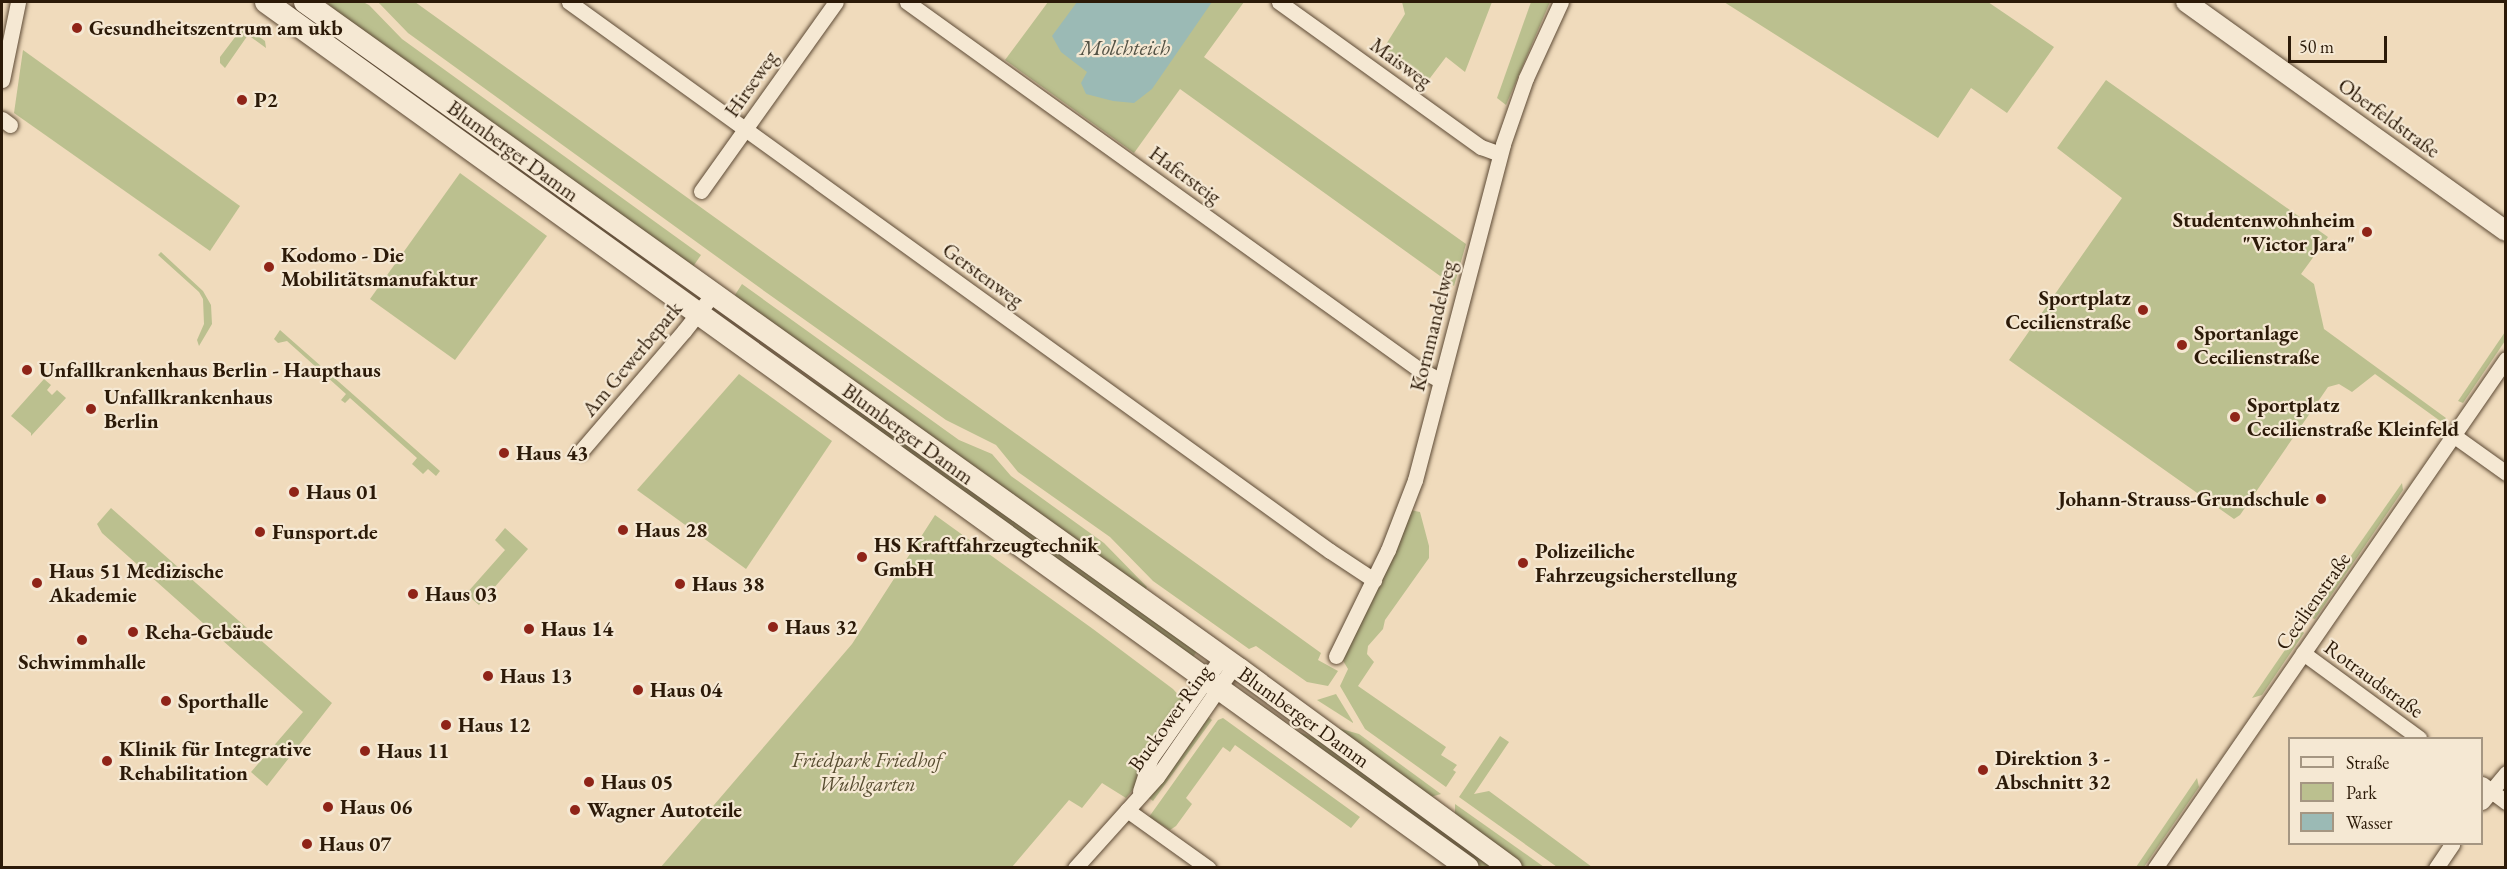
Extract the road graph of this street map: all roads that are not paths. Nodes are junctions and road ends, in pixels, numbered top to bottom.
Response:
1 (18, 2) edge
2 (266, 2) edge
3 (305, 2) edge
4 (568, 2) edge
5 (836, 2) edge
6 (906, 2) edge
7 (1279, 2) edge
8 (1561, 2) edge
9 (2186, 2) edge
10 (2, 80) edge
11 (745, 129) junction
12 (1500, 154) junction
13 (701, 191) dead end
14 (2505, 231) edge
15 (713, 294) junction
16 (698, 314) junction
17 (2505, 359) edge
18 (1440, 380) junction
19 (2453, 435) junction
20 (581, 450) dead end
21 (2505, 473) edge
22 (1374, 580) junction
23 (2303, 653) junction
24 (1336, 656) dead end
25 (1228, 662) junction
26 (1213, 683) junction
27 (2418, 737) edge
28 (2505, 772) edge
29 (2484, 792) edge
30 (2505, 802) edge
31 (1127, 810) junction
32 (2451, 845) edge
33 (1075, 867) edge
34 (1208, 867) edge
35 (1468, 867) edge
36 (1511, 867) edge
37 (2155, 867) edge
38 (2436, 867) edge

1 - 10 street
2 - 16 main road, Blumberger Damm
3 - 15 main road, Blumberger Damm
4 - 11 street, Gerstenweg
5 - 11 street, Hirseweg
6 - 18 street, Hafersteig
7 - 12 street, Maisweg
8 - 12 street, Kornmandelweg
9 - 14 street, Oberfeldstraße
11 - 13 street, Hirseweg
11 - 22 street, Gerstenweg
12 - 18 street, Kornmandelweg
15 - 16 street, Am Gewerbepark
15 - 25 main road, Blumberger Damm
16 - 20 street, Am Gewerbepark
16 - 26 main road, Blumberger Damm
17 - 19 street, Cecilienstraße
18 - 22 street, Kornmandelweg
19 - 21 street
19 - 23 street, Cecilienstraße
22 - 24 street, Kornmandelweg
23 - 27 street, Rotraudstraße
23 - 37 street, Cecilienstraße
25 - 26 street, Buckower Ring
25 - 36 main road, Blumberger Damm
26 - 31 street, Buckower Ring
26 - 35 main road, Blumberger Damm
28 - 29 street
29 - 30 street
31 - 33 street, Buckower Ring
31 - 34 street
32 - 38 street

